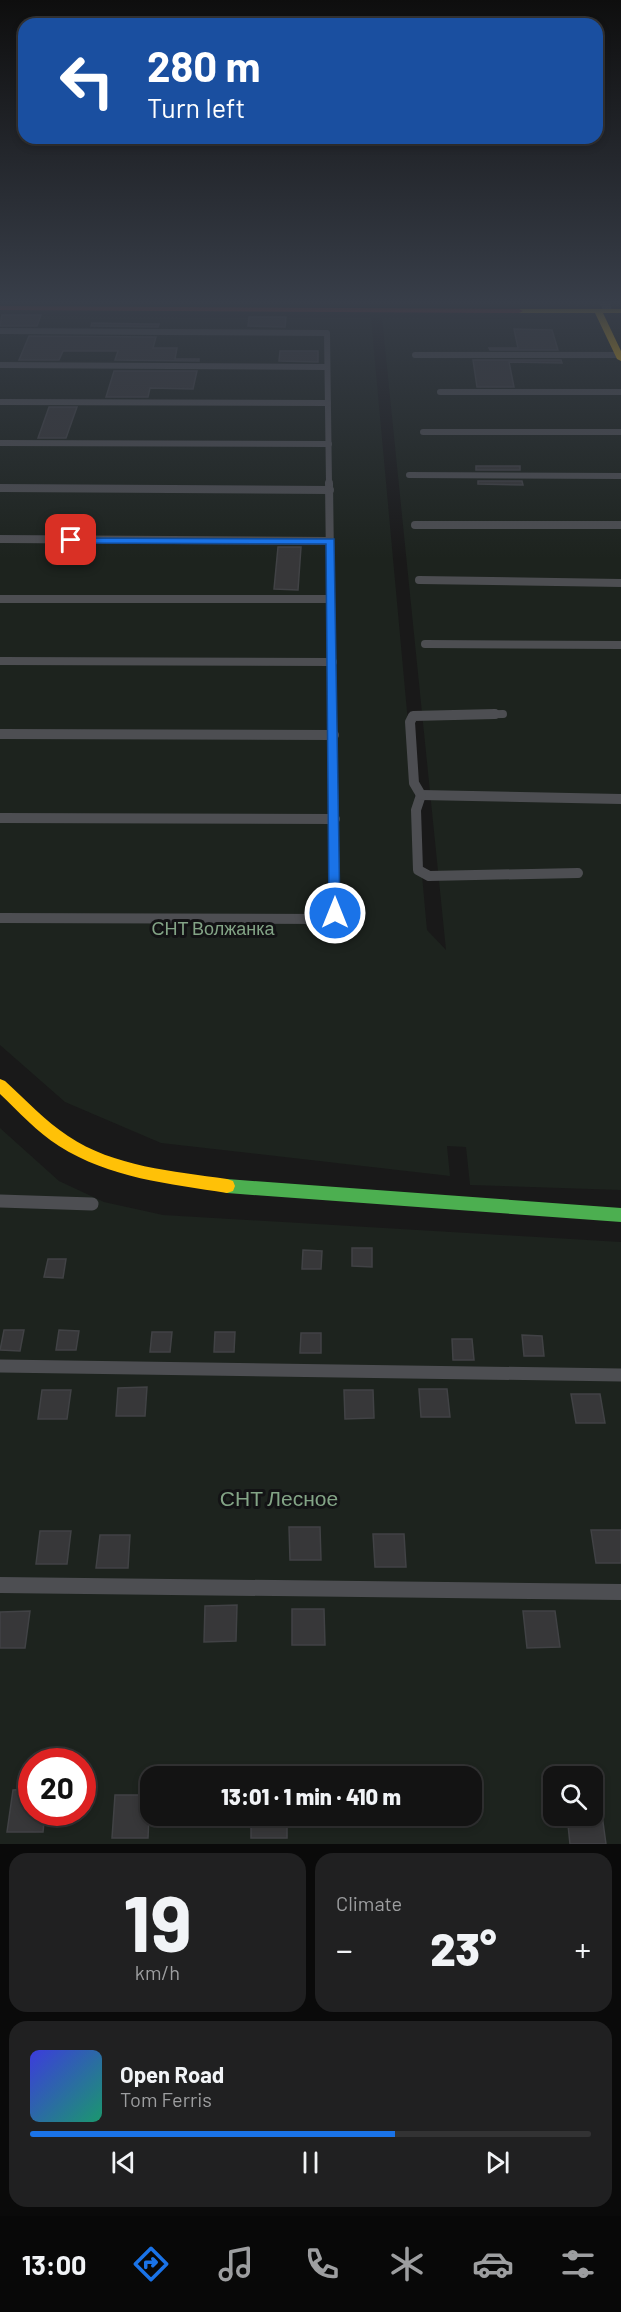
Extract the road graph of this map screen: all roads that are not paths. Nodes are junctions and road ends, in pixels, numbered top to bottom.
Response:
1 (328, 387) edge
2 (440, 392) dead end
3 (621, 392) edge
4 (0, 402) edge
5 (328, 404) junction
6 (423, 432) dead end
7 (621, 432) edge
8 (0, 443) edge
9 (329, 444) junction
10 (409, 475) dead end
11 (621, 476) edge
12 (0, 488) edge
13 (330, 490) junction
14 (415, 525) dead end
15 (621, 525) edge
16 (0, 539) edge
17 (330, 541) junction
18 (419, 580) dead end
19 (621, 583) edge
20 (0, 599) edge
21 (331, 599) junction
22 (425, 644) dead end
23 (621, 645) edge
24 (0, 661) edge
25 (333, 662) junction
26 (503, 714) dead end
27 (0, 734) edge
28 (334, 735) junction
29 (421, 795) junction
30 (621, 799) edge
31 (0, 818) edge
32 (335, 819) junction
33 (578, 873) dead end
34 (0, 918) edge
35 (0, 1084) edge
36 (0, 1201) edge
37 (92, 1204) dead end
38 (621, 1215) edge
39 (0, 1366) edge
40 (621, 1375) edge
41 (0, 1585) edge
42 (621, 1592) edge

1 - 5 lane
2 - 3 lane
4 - 5 lane
5 - 9 lane
6 - 7 lane
8 - 9 lane
9 - 13 lane
10 - 11 lane
12 - 13 lane
13 - 17 lane
14 - 15 lane
16 - 17 lane
17 - 21 lane
18 - 19 lane
20 - 21 lane
21 - 25 lane
22 - 23 lane
24 - 25 lane
25 - 28 lane
26 - 29 lane
27 - 28 lane
28 - 32 lane
29 - 30 lane
29 - 33 lane
31 - 32 lane
32 - 34 lane
35 - 38 street
36 - 37 lane
39 - 40 lane
41 - 42 lane

